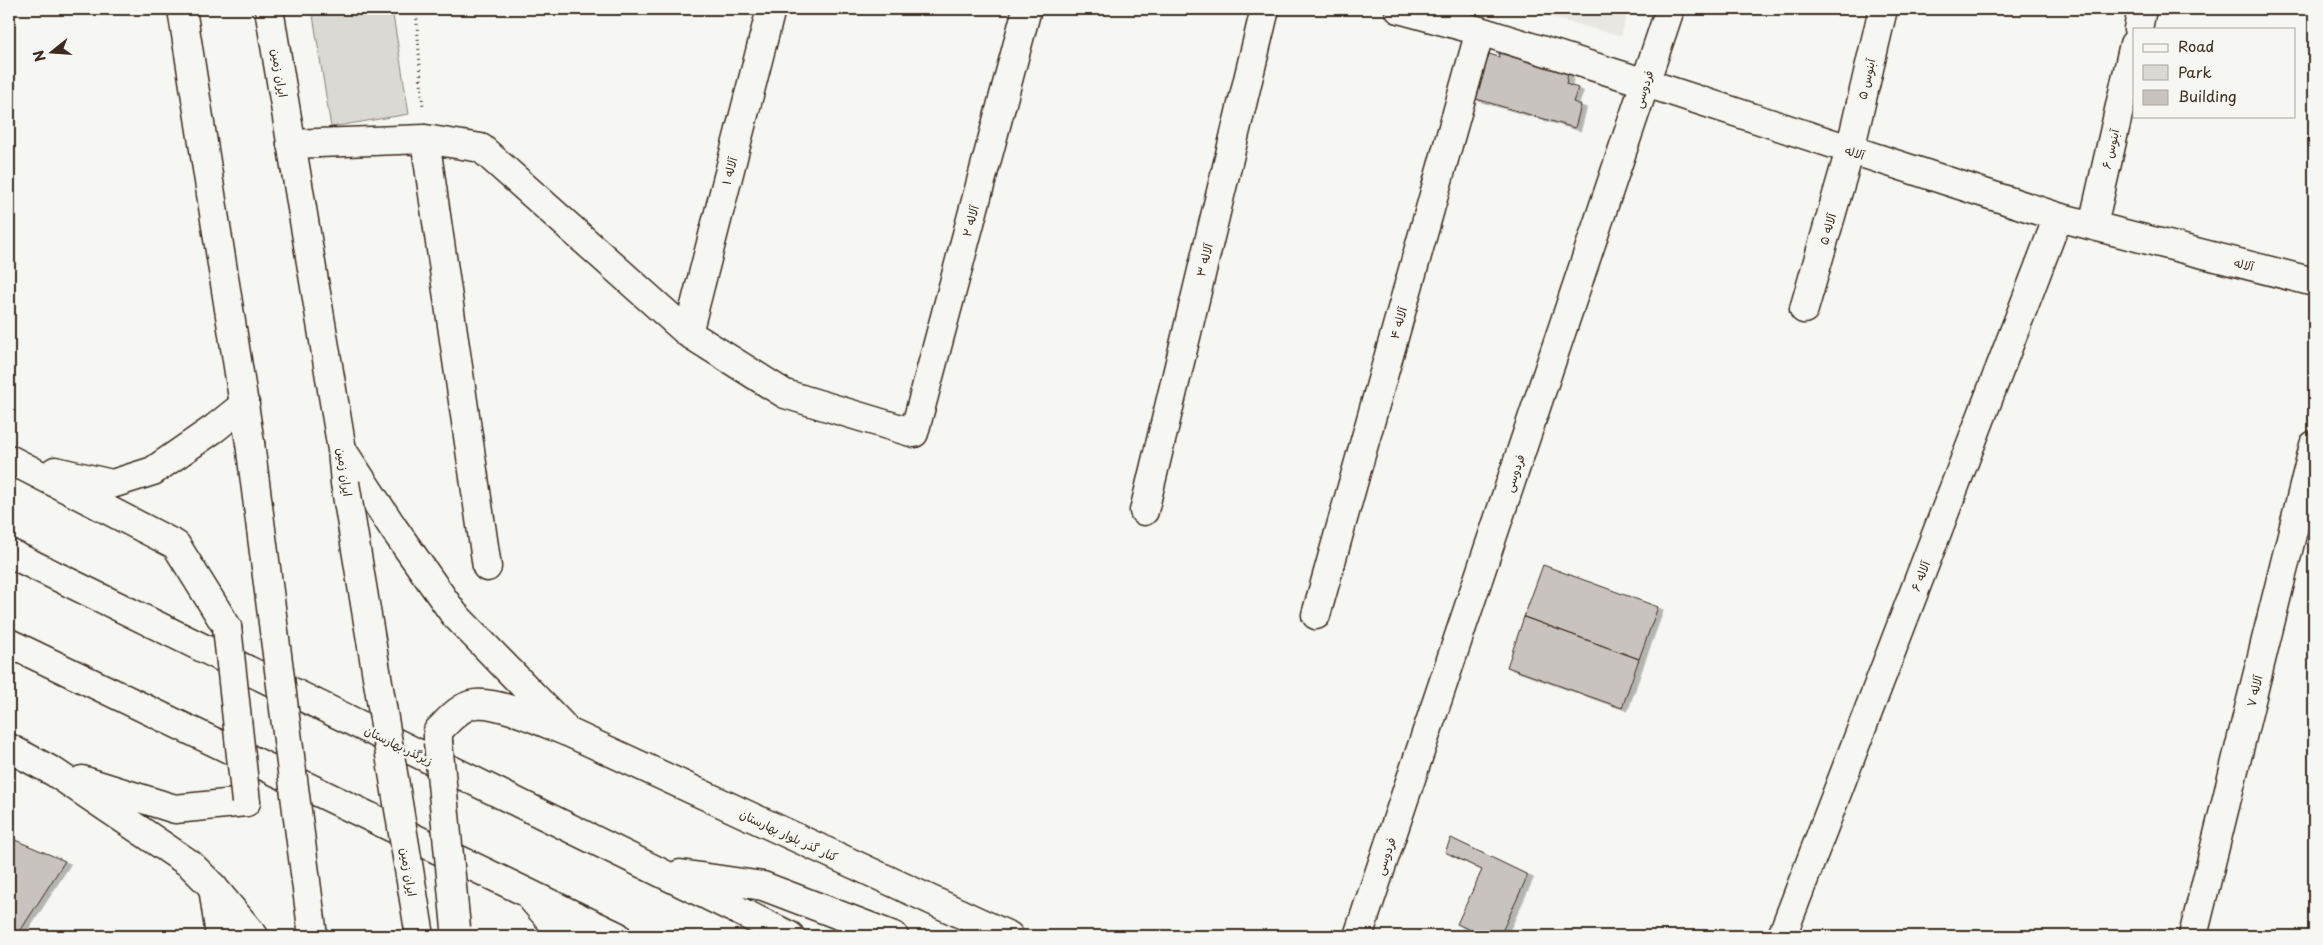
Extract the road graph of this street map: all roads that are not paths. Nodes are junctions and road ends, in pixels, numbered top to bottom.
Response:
1 (182, 9) edge
2 (269, 9) edge
3 (772, 9) edge
4 (1027, 9) edge
5 (1265, 9) edge
6 (1399, 9) edge
7 (1670, 9) edge
8 (1883, 9) edge
9 (2142, 9) edge
10 (2138, 28) edge
11 (1480, 31) junction
12 (2133, 48) edge
13 (1646, 83) junction
14 (425, 140) junction
15 (291, 144) junction
16 (1850, 150) junction
17 (2058, 217) junction
18 (2093, 225) junction
19 (2314, 282) edge
20 (1804, 309) dead end
21 (688, 333) junction
22 (244, 404) junction
23 (2314, 445) edge
24 (342, 450) junction
25 (14, 461) edge
26 (1144, 511) dead end
27 (9, 553) edge
28 (487, 567) dead end
29 (1316, 615) dead end
30 (9, 643) edge
31 (570, 733) junction
32 (9, 748) edge
33 (54, 772) junction
34 (655, 871) junction
35 (213, 886) junction
36 (527, 893) junction
37 (459, 932) edge
38 (220, 936) edge
39 (254, 936) edge
40 (314, 936) edge
41 (420, 936) edge
42 (564, 936) edge
43 (617, 936) edge
44 (790, 936) edge
45 (894, 936) edge
46 (1009, 936) edge
47 (1358, 936) edge
48 (1782, 936) edge
49 (2193, 936) edge

1 - 22 main road
2 - 15 main road, ایران زمین
3 - 21 main road, آلاله ۱
4 - 21 main road, آلاله ۲
5 - 26 main road, آلاله ۳
6 - 11 main road, آلاله
7 - 13 main road, فردوسی
8 - 16 main road, آبنوس ۵
9 - 10 main road
11 - 13 main road, آلاله
11 - 29 main road, آلاله ۴
12 - 18 main road, آبنوس ۶
13 - 16 main road, آلاله
13 - 47 main road, فردوسی
14 - 15 main road
14 - 21 main road
14 - 28 main road
15 - 24 main road, ایران زمین
16 - 17 main road, آلاله
16 - 20 main road, آلاله ۵
17 - 18 main road, آلاله
17 - 48 main road, آلاله ۶
18 - 19 main road, آلاله
22 - 25 main road
22 - 40 main road, bridge
23 - 49 main road, آلاله ۷
24 - 31 main road
24 - 41 main road, ایران زمین, bridge
25 - 33 main road, bridge
27 - 34 main road, زیرگذر بهارستان
30 - 36 main road
31 - 37 main road, کنار گذر بلوار بهارستان, bridge
31 - 46 main road, کنار گذر بلوار بهارستان
32 - 33 main road
33 - 35 main road
34 - 44 main road, زیرگذر بهارستان
34 - 45 main road
35 - 38 main road
35 - 39 main road
36 - 42 main road
36 - 43 main road

